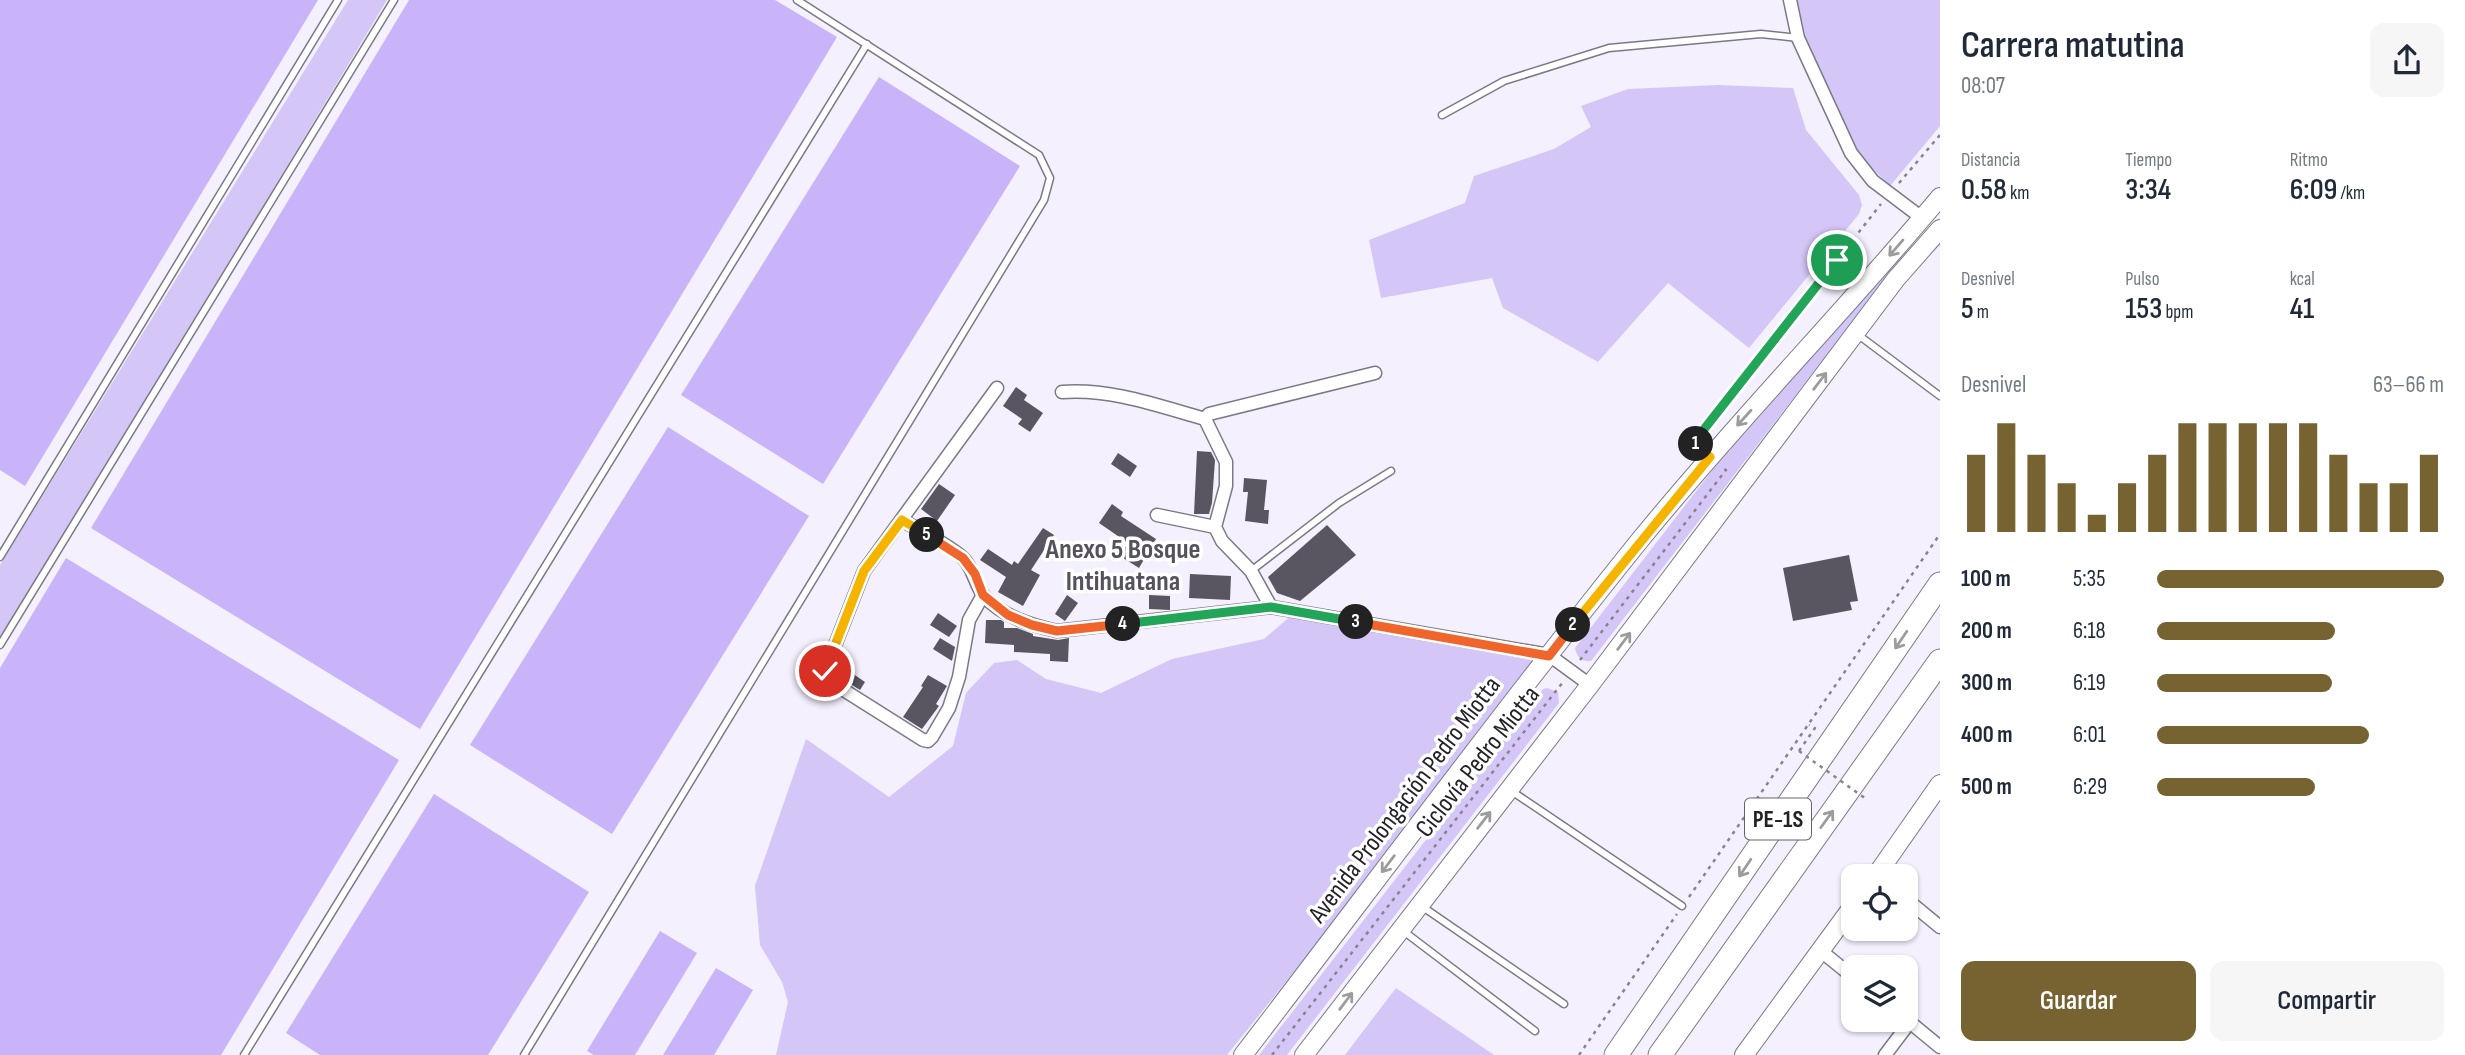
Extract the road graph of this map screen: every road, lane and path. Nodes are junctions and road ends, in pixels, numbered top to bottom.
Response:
1 (338, 0) edge
2 (394, 0) edge
3 (797, 0) edge
4 (1790, 0) edge
5 (1798, 38) junction
6 (867, 44) junction
7 (1442, 115) dead end
8 (1940, 135) edge
9 (1890, 193) junction
10 (1940, 197) edge
11 (1922, 218) junction
12 (1940, 229) edge
13 (1856, 333) junction
14 (1376, 373) dead end
15 (997, 388) dead end
16 (1062, 392) dead end
17 (1940, 396) edge
18 (1205, 419) junction
19 (1710, 457) junction
20 (1391, 471) dead end
21 (1157, 515) dead end
22 (902, 520) junction
23 (1215, 527) junction
24 (1940, 534) edge
25 (0, 557) edge
26 (1251, 571) junction
27 (1940, 583) edge
28 (983, 595) junction
29 (1271, 607) junction
30 (0, 645) edge
31 (1549, 656) junction
32 (1940, 661) edge
33 (1571, 671) junction
34 (1590, 685) junction
35 (1809, 725) junction
36 (1508, 789) junction
37 (1937, 794) edge
38 (1866, 799) dead end
39 (1885, 864) edge
40 (1419, 904) junction
41 (1682, 906) junction
42 (1918, 909) edge
43 (1841, 923) edge
44 (1940, 927) edge
45 (1400, 928) junction
46 (1821, 951) junction
47 (1732, 952) junction
48 (1841, 967) edge
49 (1564, 1004) dead end
50 (1918, 1028) edge
51 (1535, 1031) dead end
52 (1900, 1032) edge
53 (1940, 1047) edge
54 (244, 1055) edge
55 (524, 1055) edge
56 (1243, 1055) edge
57 (1272, 1055) edge
58 (1304, 1055) edge
59 (1579, 1055) edge
60 (1616, 1055) edge
61 (1660, 1055) edge
62 (1680, 1055) edge
63 (1744, 1055) edge
64 (1885, 1055) edge

1 - 25 lane
2 - 30 lane
3 - 6 lane
4 - 5 street
5 - 7 lane
5 - 9 street
6 - 54 lane
6 - 55 lane
8 - 9 path, Ciclovía Pedro Miotta
9 - 11 street
9 - 19 path, Ciclovía Pedro Miotta
10 - 11 main road, Avenida Prolongación Pedro Miotta
11 -> 19 main road, Avenida Prolongación Pedro Miotta
12 - 13 main road
13 - 17 lane
34 -> 13 main road
14 - 18 street
15 - 22 street
16 - 18 street
18 - 23 street
19 - 31 main road, Avenida Prolongación Pedro Miotta
19 - 33 path, Ciclovía Pedro Miotta
20 - 26 lane
21 - 23 street
22 - 28 street
22 - 28 street
23 - 26 street
24 - 35 path
26 - 29 street
27 -> 60 highway, PE-1S
28 - 29 street
29 - 31 street
31 - 33 street
31 -> 56 main road, Avenida Prolongación Pedro Miotta
47 -> 32 highway, PE-1S
33 - 34 street
33 - 57 path, Ciclovía Pedro Miotta
34 - 36 main road
35 - 38 path, bridge
35 - 41 path
40 -> 36 main road
36 - 41 lane
37 - 39 main road
40 - 45 main road
40 - 49 lane
41 - 59 path
42 - 44 street
43 - 46 main road
45 - 51 lane
58 -> 45 main road
46 - 48 street
46 - 63 main road
47 - 61 highway, PE-1S
47 - 62 highway
50 - 53 street
52 - 64 street

